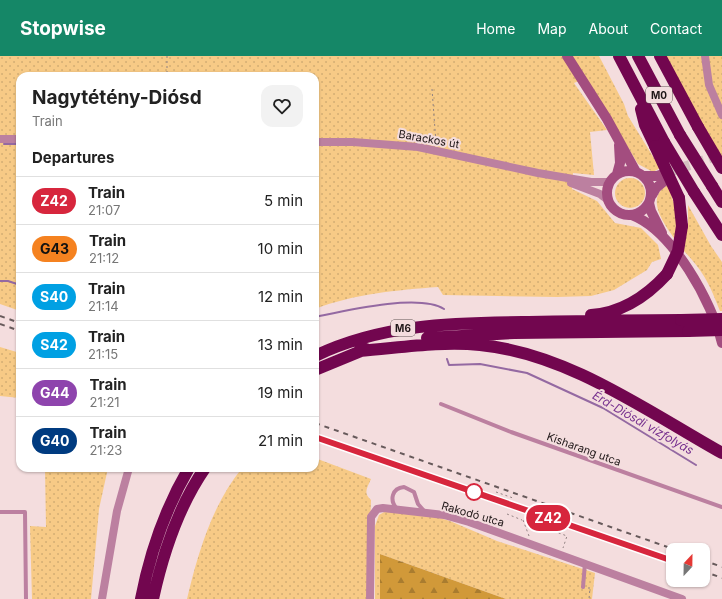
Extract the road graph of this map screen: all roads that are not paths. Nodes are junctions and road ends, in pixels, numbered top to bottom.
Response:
1 (567, 56) edge
2 (619, 56) edge
3 (638, 56) edge
4 (660, 56) edge
5 (705, 56) edge
6 (722, 115) edge
7 (616, 133) junction
8 (0, 139) edge
9 (16, 139) edge
10 (319, 142) edge
11 (660, 144) junction
12 (722, 168) edge
13 (538, 173) junction
14 (640, 174) junction
15 (614, 178) junction
16 (650, 199) junction
17 (608, 200) junction
18 (722, 202) edge
19 (632, 215) junction
20 (722, 235) edge
21 (668, 244) junction
22 (722, 319) edge
23 (542, 321) junction
24 (722, 330) edge
25 (722, 343) edge
26 (359, 351) junction
27 (319, 354) edge
28 (319, 368) edge
29 (441, 404) dead end
30 (722, 453) edge
31 (128, 472) edge
32 (187, 472) edge
33 (203, 472) edge
34 (722, 507) edge
35 (400, 510) junction
36 (0, 512) edge
37 (427, 513) junction
38 (585, 563) junction
39 (583, 587) road end
40 (26, 599) edge
41 (102, 599) edge
42 (141, 599) edge
43 (153, 599) edge
44 (370, 599) edge
45 (682, 599) edge

1 - 7 street
2 - 11 highway, M0
3 - 18 highway, M0, bridge
4 - 12 highway, bridge
5 - 6 street
7 - 14 street
7 - 15 street
8 - 9 street
10 - 13 street, Barackos út
11 - 20 highway, M0, bridge
11 - 23 highway, bridge
13 - 15 street, Barackos út
13 - 17 street, Barackos út
14 - 15 street
14 - 16 street
14 - 16 street
15 - 17 street
16 - 19 street
16 - 21 street
17 - 19 street
19 - 21 street
21 - 25 street
22 - 23 highway, bridge
23 - 27 highway, M6
24 - 26 highway, bridge
26 - 28 highway
26 - 30 highway
29 - 34 lane, Kisharang utca
31 - 41 street
32 - 42 highway
33 - 43 highway
35 - 37 street, Rakodó utca
35 - 37 lane
35 - 44 street, Rakodó utca
36 - 40 lane
37 - 38 street, Rakodó utca
38 - 39 lane
38 - 45 street, Rakodó utca

